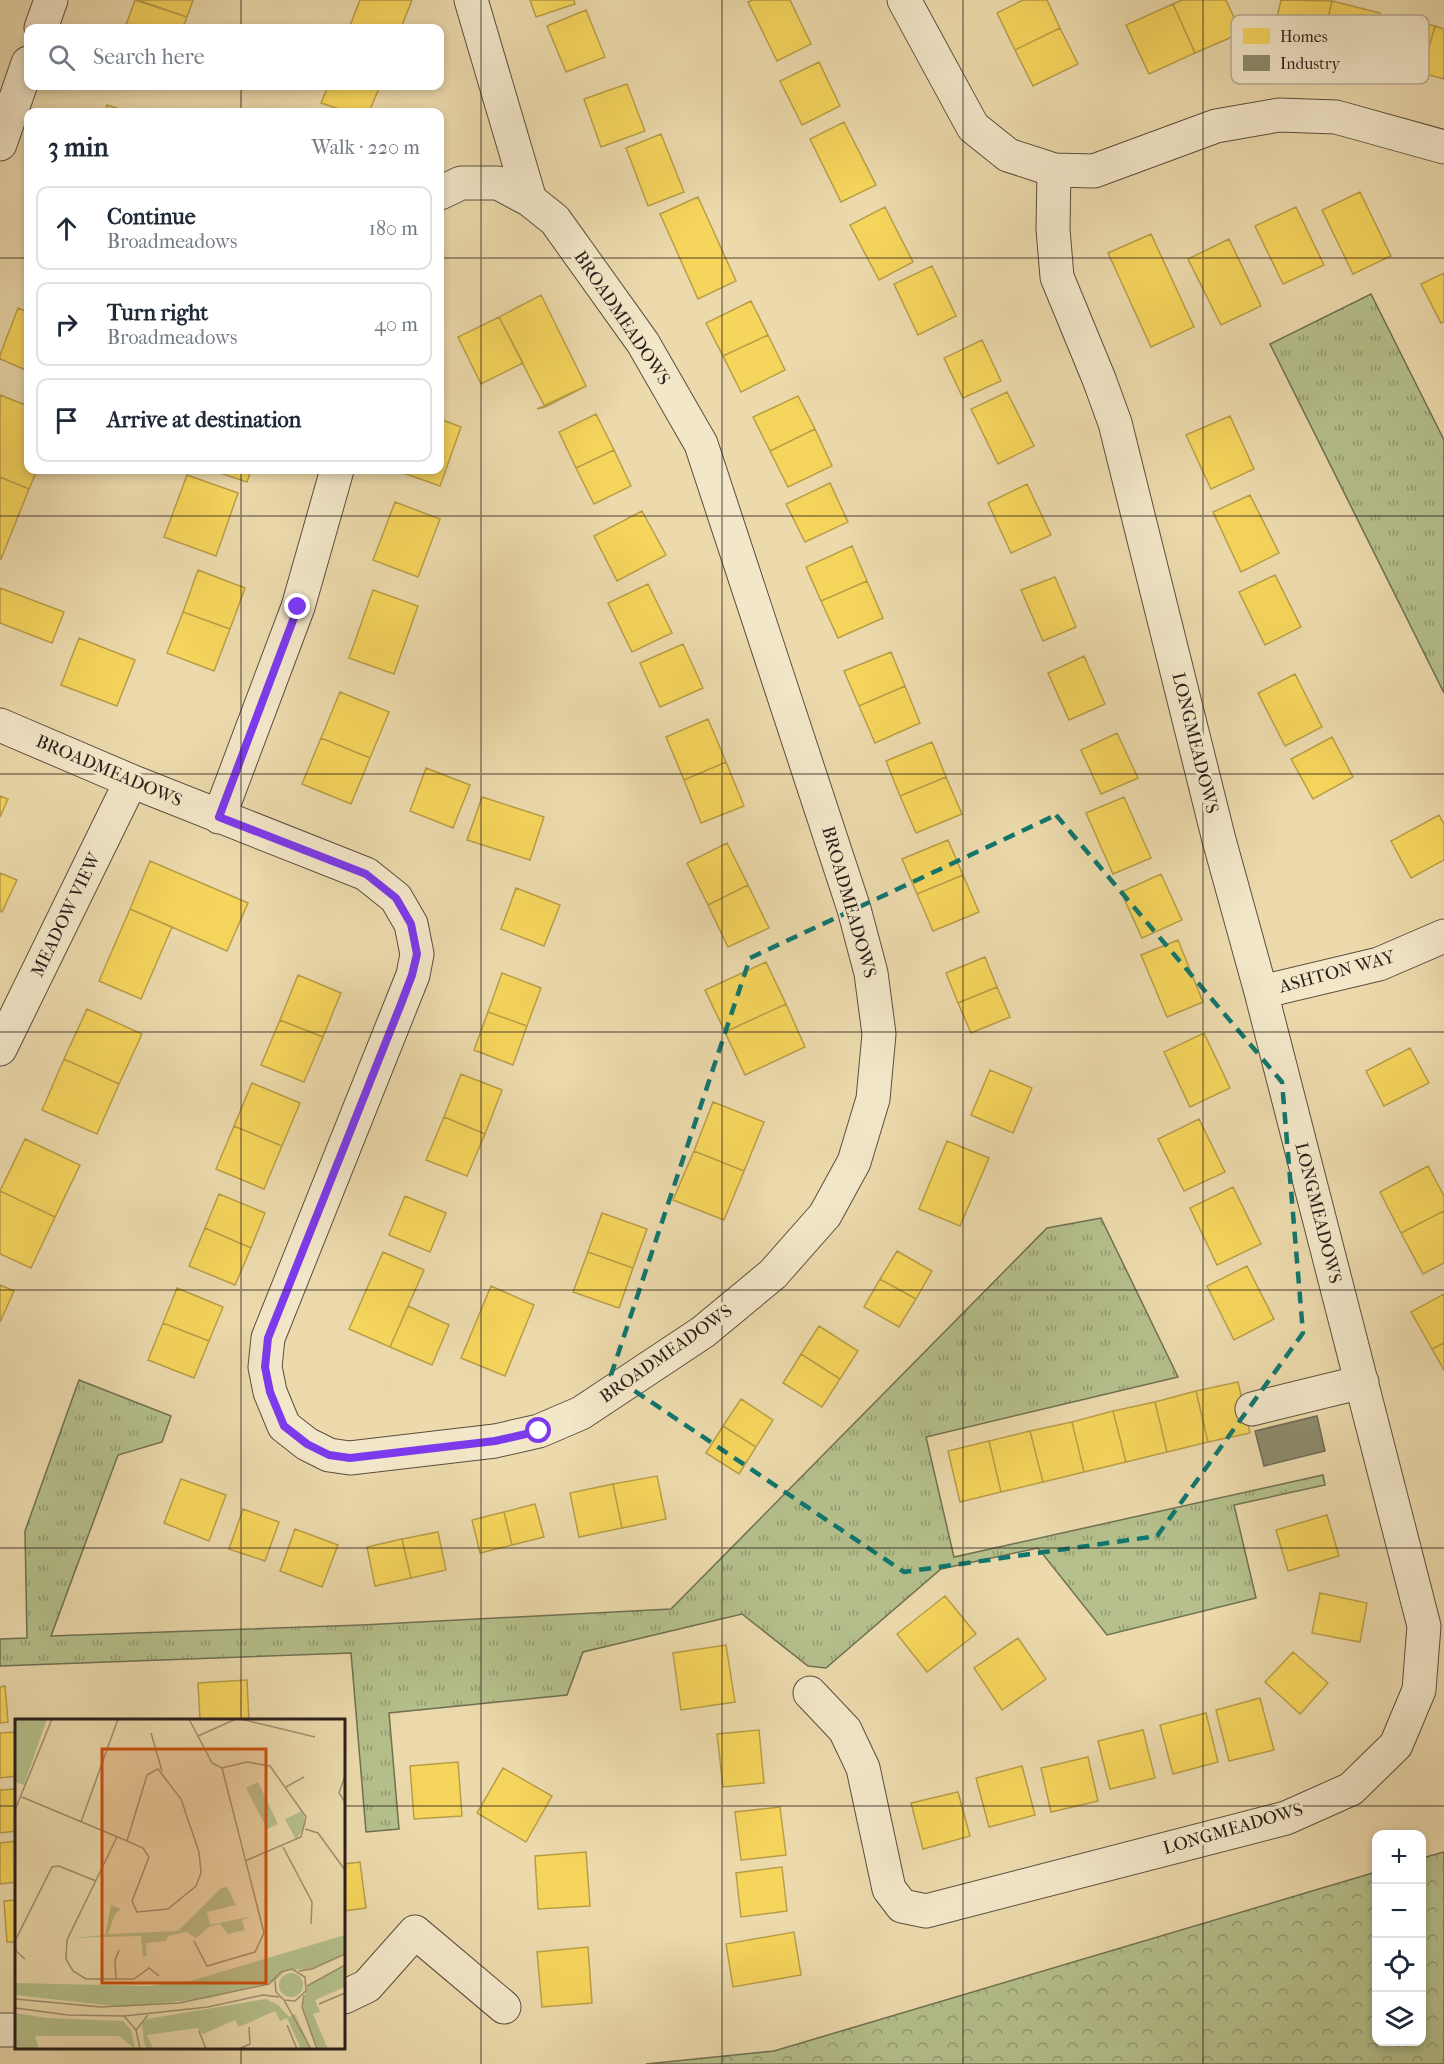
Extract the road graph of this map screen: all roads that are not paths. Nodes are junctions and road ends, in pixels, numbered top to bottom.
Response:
1 (51, 0) edge
2 (471, 0) edge
3 (904, 0) edge
4 (42, 24) edge
5 (24, 75) edge
6 (0, 144) edge
7 (1444, 147) edge
8 (1054, 170) junction
9 (444, 191) edge
10 (530, 200) junction
11 (336, 474) edge
12 (0, 725) edge
13 (131, 781) junction
14 (219, 817) junction
15 (1444, 936) edge
16 (1261, 992) junction
17 (0, 1049) edge
18 (1362, 1382) junction
19 (1252, 1409) dead end
20 (810, 1693) dead end
21 (345, 1997) edge
22 (504, 2007) dead end

1 - 4 street
2 - 10 street
3 - 8 street
5 - 6 street
7 - 8 street
8 - 16 street, LONGMEADOWS
9 - 10 street, BROADMEADOWS
10 - 14 street, BROADMEADOWS
11 - 14 street
12 - 13 street, BROADMEADOWS
13 - 14 street, BROADMEADOWS
13 - 17 street, MEADOW VIEW
15 - 16 street, ASHTON WAY
16 - 18 street, LONGMEADOWS
18 - 19 street
18 - 20 street, LONGMEADOWS
21 - 22 street

